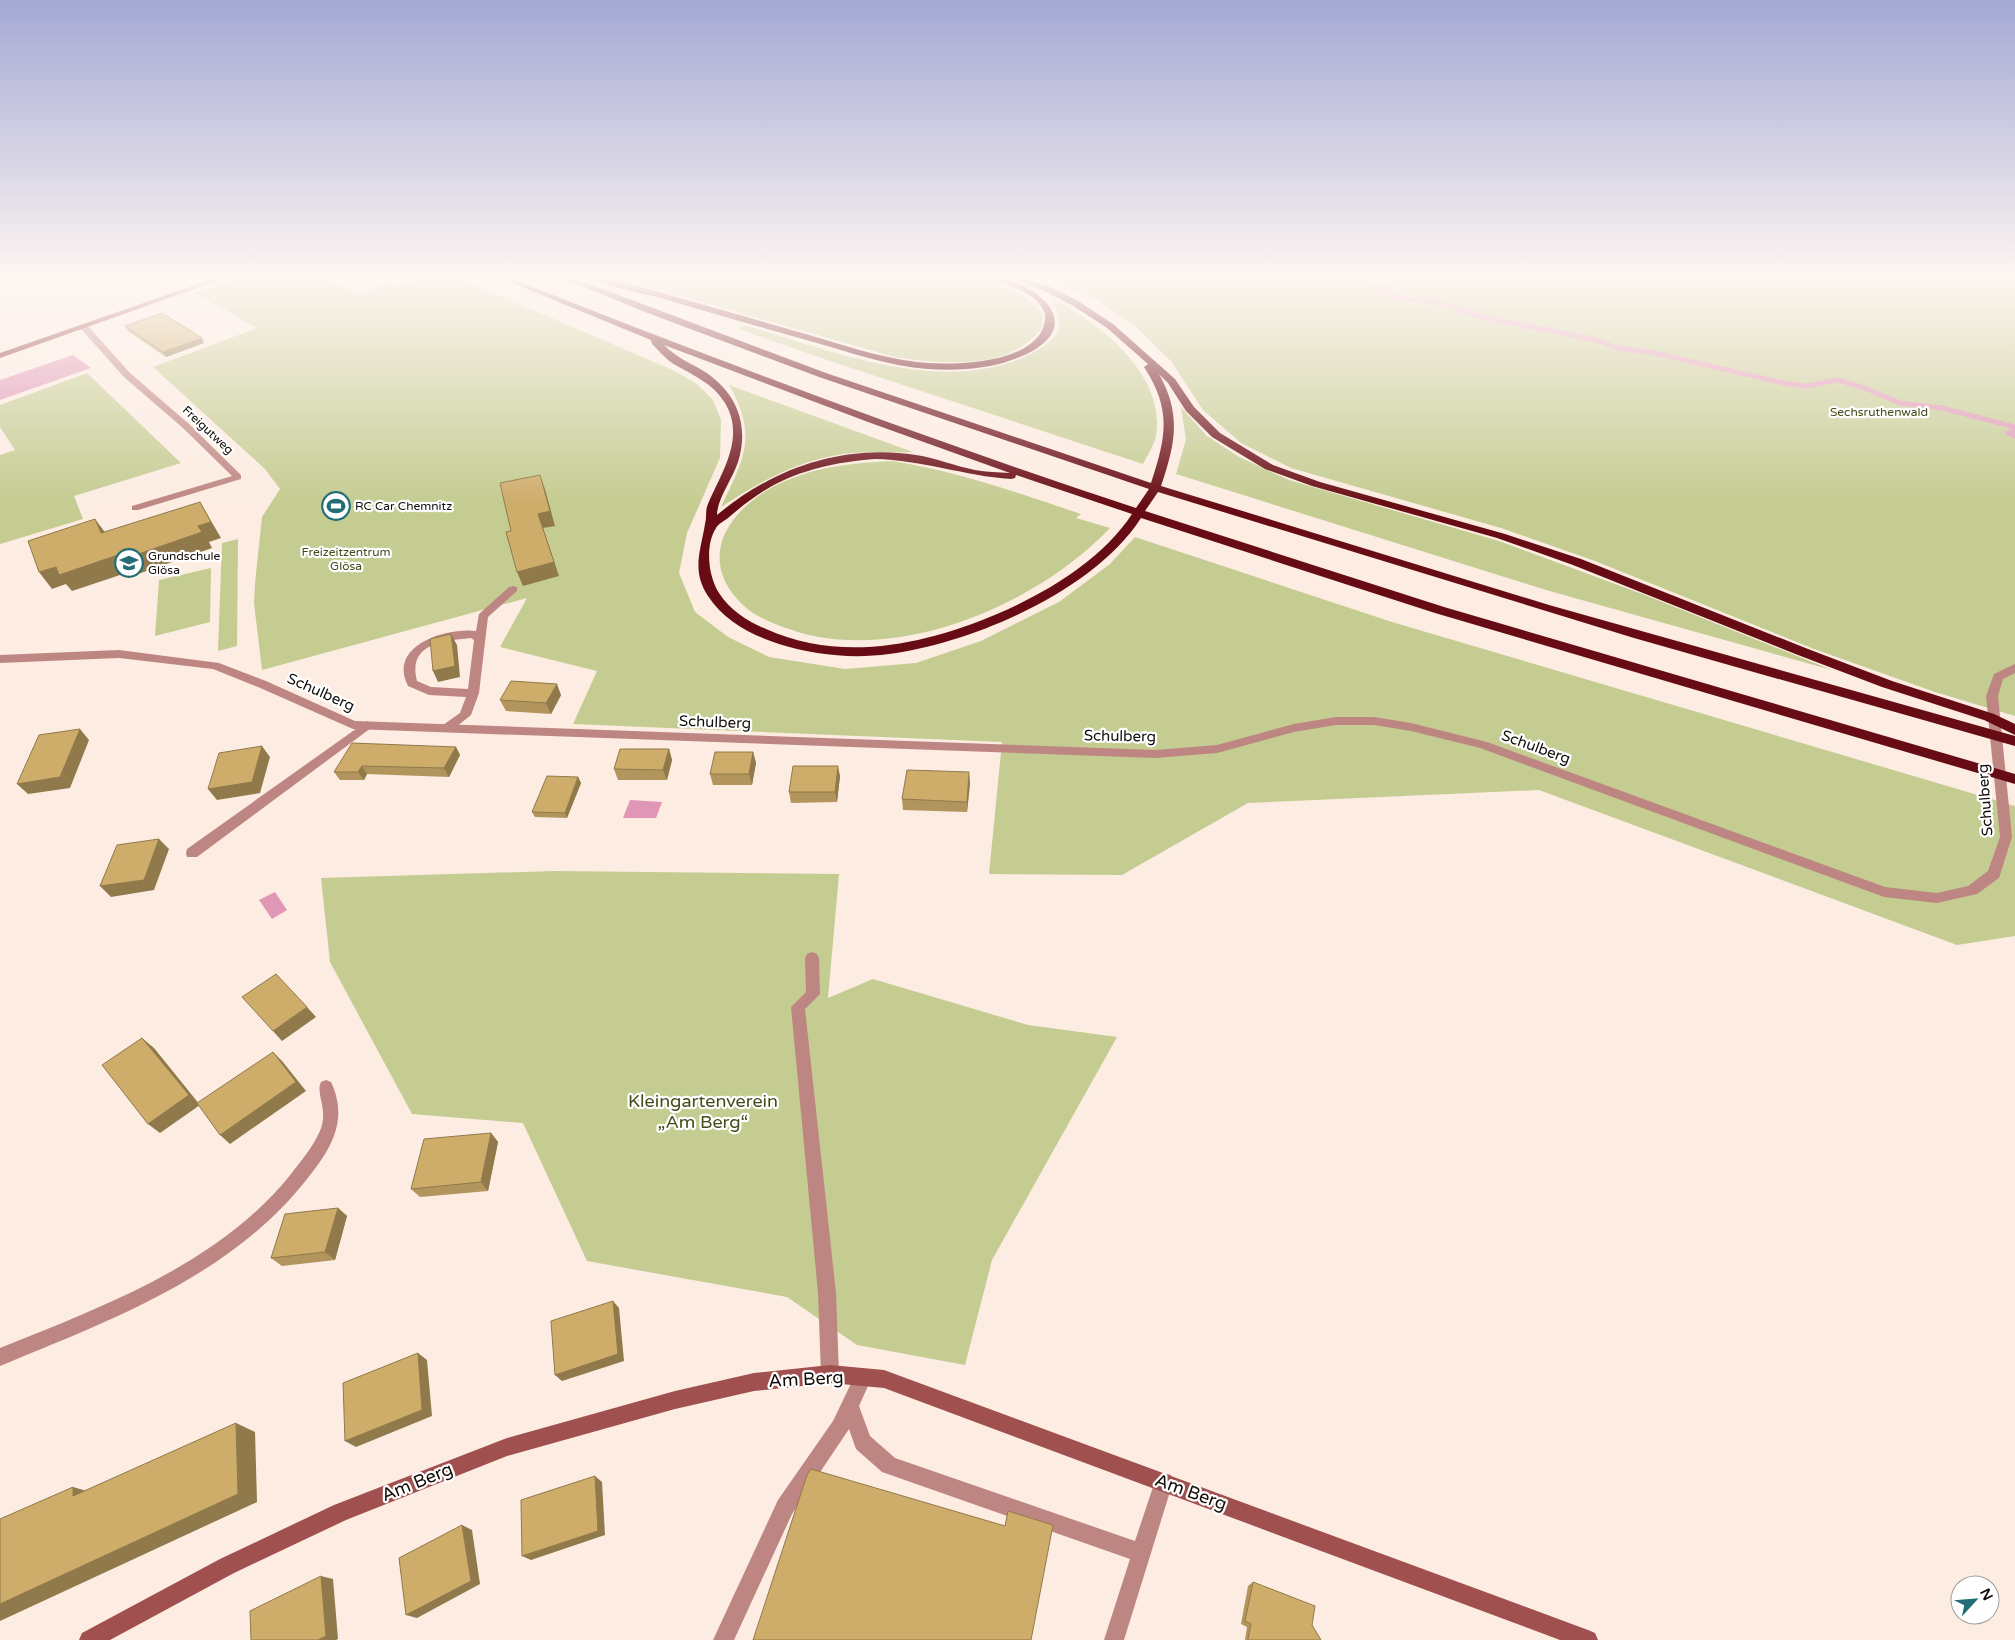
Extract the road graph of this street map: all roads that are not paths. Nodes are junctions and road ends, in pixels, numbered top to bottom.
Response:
1 (107, 353) edge
2 (666, 353) edge
3 (690, 353) edge
4 (762, 353) edge
5 (860, 353) edge
6 (1022, 353) edge
7 (1139, 354) joint
8 (1030, 477) junction
9 (135, 508) dead end
10 (710, 527) junction
11 (513, 589) dead end
12 (480, 639) junction
13 (0, 659) edge
14 (2015, 668) edge
15 (473, 693) junction
16 (367, 725) junction
17 (447, 728) junction
18 (2015, 730) edge
19 (2015, 741) edge
20 (2015, 779) edge
21 (192, 853) dead end
22 (812, 958) dead end
23 (326, 1087) dead end
24 (0, 1357) edge
25 (830, 1374) junction
26 (863, 1377) junction
27 (850, 1405) junction
28 (1164, 1482) junction
29 (1141, 1553) junction
30 (89, 1640) edge
31 (723, 1640) edge
32 (1114, 1640) edge
33 (1588, 1640) edge

1 - 9 street, Freigutweg
2 - 10 highway
3 - 8 highway
4 - 19 highway
5 - 6 highway
7 - 10 highway
7 - 18 highway
8 - 10 highway
8 - 20 highway
11 - 12 street
12 - 15 street
12 - 15 street
13 - 16 street, Schulberg
14 - 17 street, Schulberg
15 - 17 street
16 - 17 street, Schulberg
16 - 21 street
22 - 25 street
23 - 24 street
25 - 26 street, Am Berg
25 - 30 street, Am Berg
26 - 27 street
26 - 28 street, Am Berg
27 - 29 street
27 - 31 street
28 - 29 street
28 - 33 street, Am Berg
29 - 32 street

